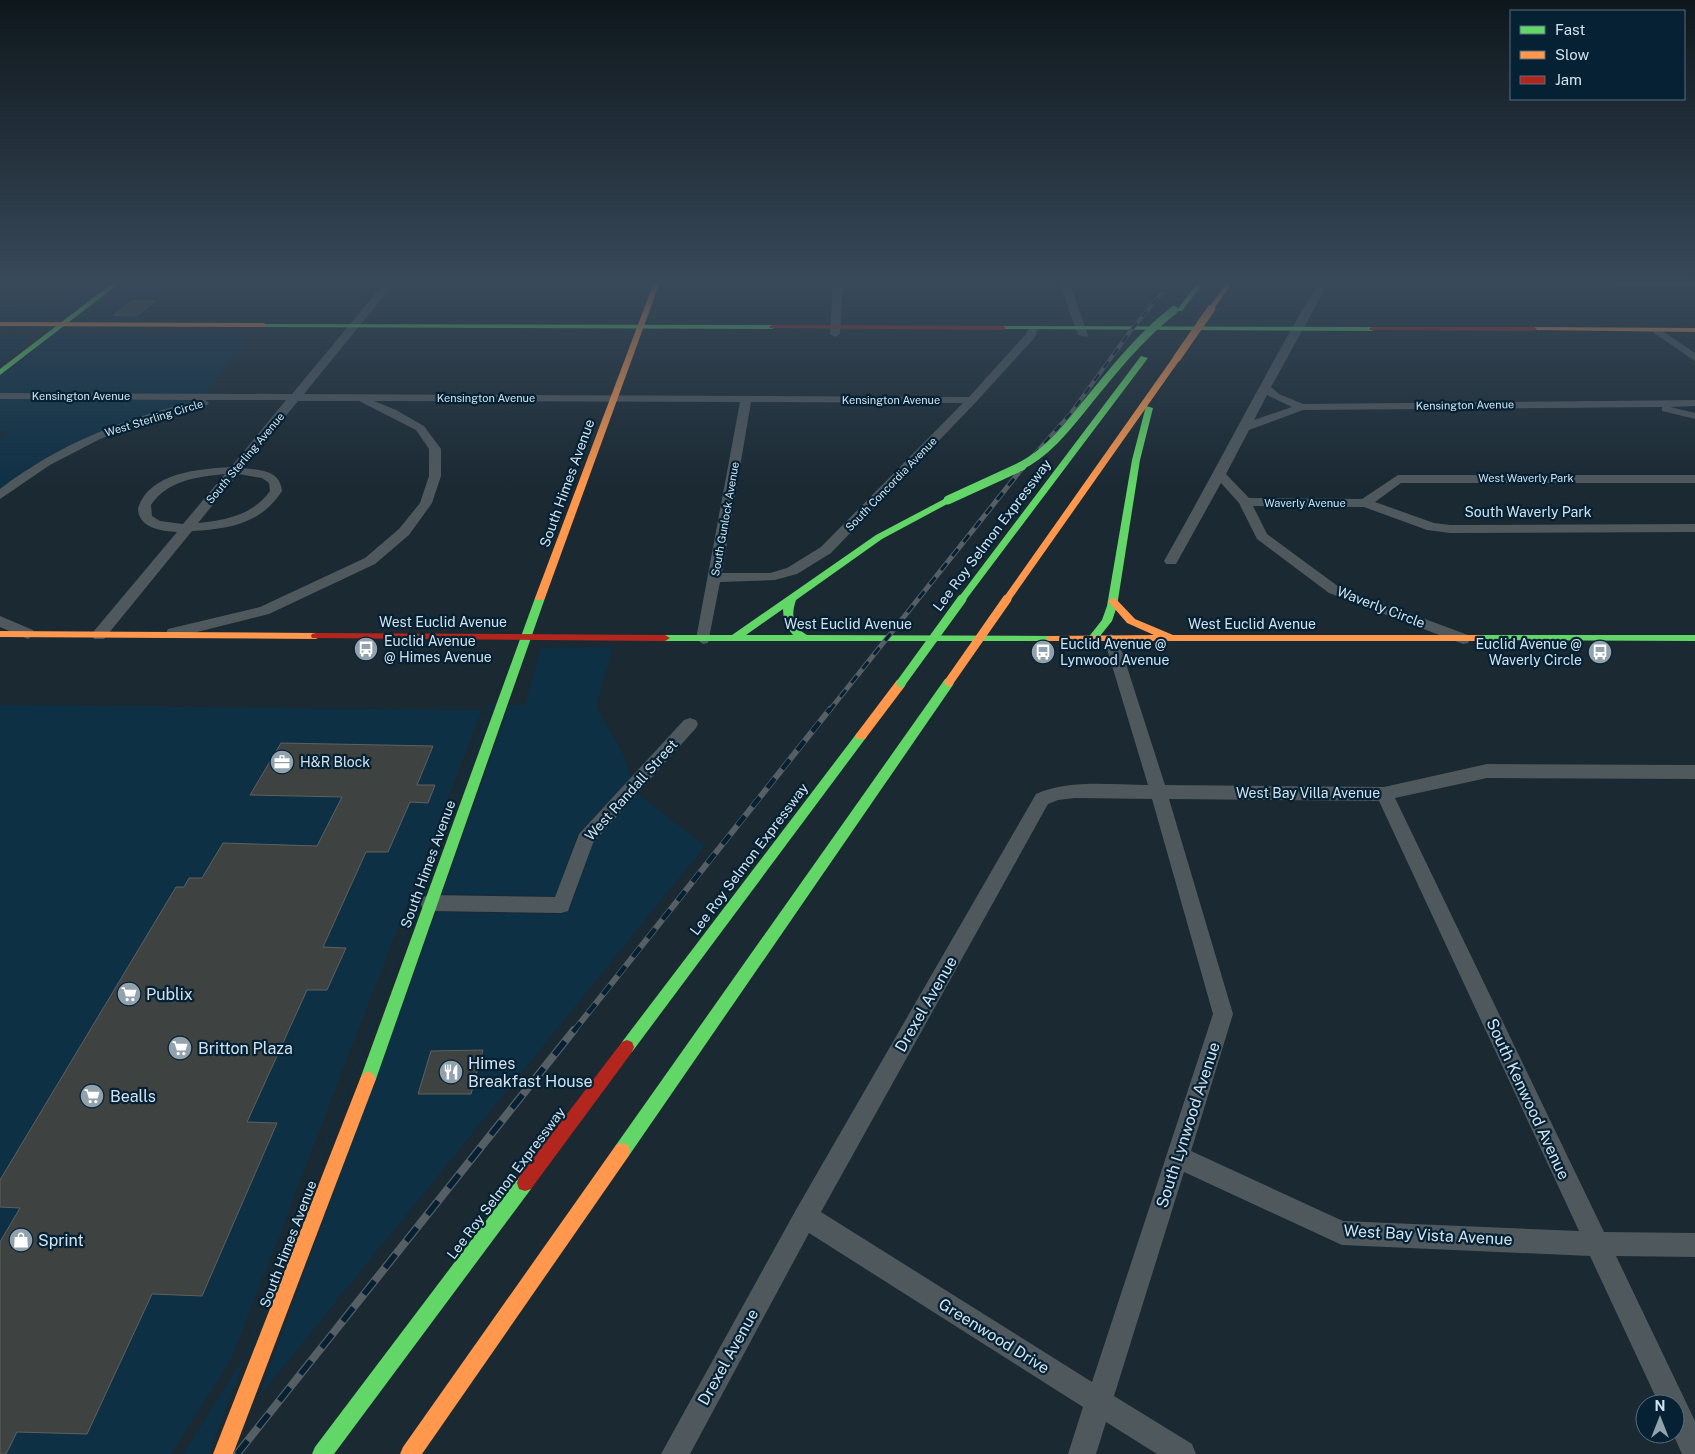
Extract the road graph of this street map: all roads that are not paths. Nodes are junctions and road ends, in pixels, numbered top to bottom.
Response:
1 (29, 350) edge
2 (335, 350) edge
3 (633, 350) edge
4 (1016, 350) edge
5 (1132, 350) edge
6 (1150, 350) edge
7 (1183, 350) edge
8 (1286, 350) edge
9 (1684, 350) edge
10 (1695, 358) edge
11 (0, 373) edge
12 (1266, 389) junction
13 (1153, 391) junction
14 (0, 396) edge
15 (234, 397) junction
16 (295, 397) junction
17 (352, 397) junction
18 (614, 399) junction
19 (746, 399) junction
20 (972, 400) junction
21 (1627, 403) junction
22 (1695, 403) edge
23 (1302, 407) junction
24 (1695, 416) edge
25 (1243, 428) junction
26 (235, 470) junction
27 (1220, 474) junction
28 (1695, 479) edge
29 (0, 495) edge
30 (1245, 502) junction
31 (1365, 503) junction
32 (188, 527) junction
33 (1695, 528) edge
34 (1171, 561) dead end
35 (714, 578) junction
36 (791, 600) junction
37 (1113, 601) junction
38 (0, 621) edge
39 (0, 634) edge
40 (28, 634) junction
41 (99, 635) junction
42 (162, 635) junction
43 (525, 638) junction
44 (734, 638) junction
45 (1695, 638) edge
46 (703, 639) junction
47 (806, 639) junction
48 (1092, 639) junction
49 (1111, 639) junction
50 (1172, 639) junction
51 (1463, 639) junction
52 (690, 724) dead end
53 (1695, 772) edge
54 (1159, 793) junction
55 (1384, 794) junction
56 (430, 903) junction
57 (1178, 1157) junction
58 (806, 1216) junction
59 (1596, 1244) junction
60 (1695, 1245) edge
61 (1667, 1394) edge
62 (1098, 1402) junction
63 (1685, 1430) edge
64 (1695, 1451) edge
65 (223, 1454) edge
66 (322, 1454) edge
67 (410, 1454) edge
68 (675, 1454) edge
69 (1082, 1454) edge
70 (1182, 1454) edge

1 - 11 main road
2 - 16 street, South Sterling Avenue
3 - 18 main road, South Himes Avenue
4 - 20 street, South Concordia Avenue
5 - 36 main road, bridge
6 - 66 main road, Lee Roy Selmon Expressway, bridge
7 - 13 main road, bridge
8 - 12 street
9 - 10 street
12 - 23 street, Kensington Avenue
12 - 25 street
13 - 37 main road
13 - 67 main road, bridge
14 - 15 street, Kensington Avenue
15 - 16 street, Kensington Avenue
15 - 29 street, West Sterling Circle
16 - 17 street, Kensington Avenue
16 - 26 street, South Sterling Avenue
17 - 18 street, Kensington Avenue
17 - 42 street
18 - 19 street, Kensington Avenue
18 - 43 main road, South Himes Avenue
19 - 20 street, Kensington Avenue
19 - 35 street, South Gunlock Avenue
20 - 35 street, South Concordia Avenue
21 - 22 street, Kensington Avenue
21 - 23 street, Kensington Avenue
21 - 24 street, Kensington Avenue
23 - 25 street, Kensington Avenue
25 - 27 street
26 - 32 street, South Sterling Avenue
26 - 32 street
26 - 32 street
27 - 30 street, Waverly Circle
27 - 34 street
28 - 31 street, West Waverly Park
30 - 31 street, Waverly Avenue
30 - 51 street, Waverly Circle
31 - 33 street, South Waverly Park
32 - 41 street, South Sterling Avenue
35 - 46 street, South Gunlock Avenue
36 - 44 main road
36 - 47 main road
37 - 48 main road
37 - 50 main road
38 - 40 street
39 - 40 main road, West Euclid Avenue
40 - 41 main road, West Euclid Avenue
41 - 42 main road, West Euclid Avenue
42 - 43 main road, West Euclid Avenue
43 - 46 main road, West Euclid Avenue
43 - 56 main road, South Himes Avenue
44 - 46 main road, West Euclid Avenue
44 - 47 main road, West Euclid Avenue
45 - 51 main road, West Euclid Avenue
47 - 48 main road, West Euclid Avenue
48 - 49 main road, West Euclid Avenue
49 - 50 main road, West Euclid Avenue
49 - 54 street
50 - 51 main road, West Euclid Avenue
52 - 56 street, West Randall Street
53 - 55 street, West Bay Villa Avenue
54 - 55 street, West Bay Villa Avenue
54 - 57 street, South Lynwood Avenue
54 - 58 street, Drexel Avenue
55 - 59 street, South Kenwood Avenue
56 - 65 main road, South Himes Avenue
57 - 59 street, West Bay Vista Avenue
57 - 62 street, South Lynwood Avenue
58 - 62 street, Greenwood Drive
58 - 68 street, Drexel Avenue
59 - 60 street, West Bay Vista Avenue
59 - 61 street, South Kenwood Avenue
62 - 69 street, South Lynwood Avenue
62 - 70 street, Greenwood Drive
63 - 64 street

